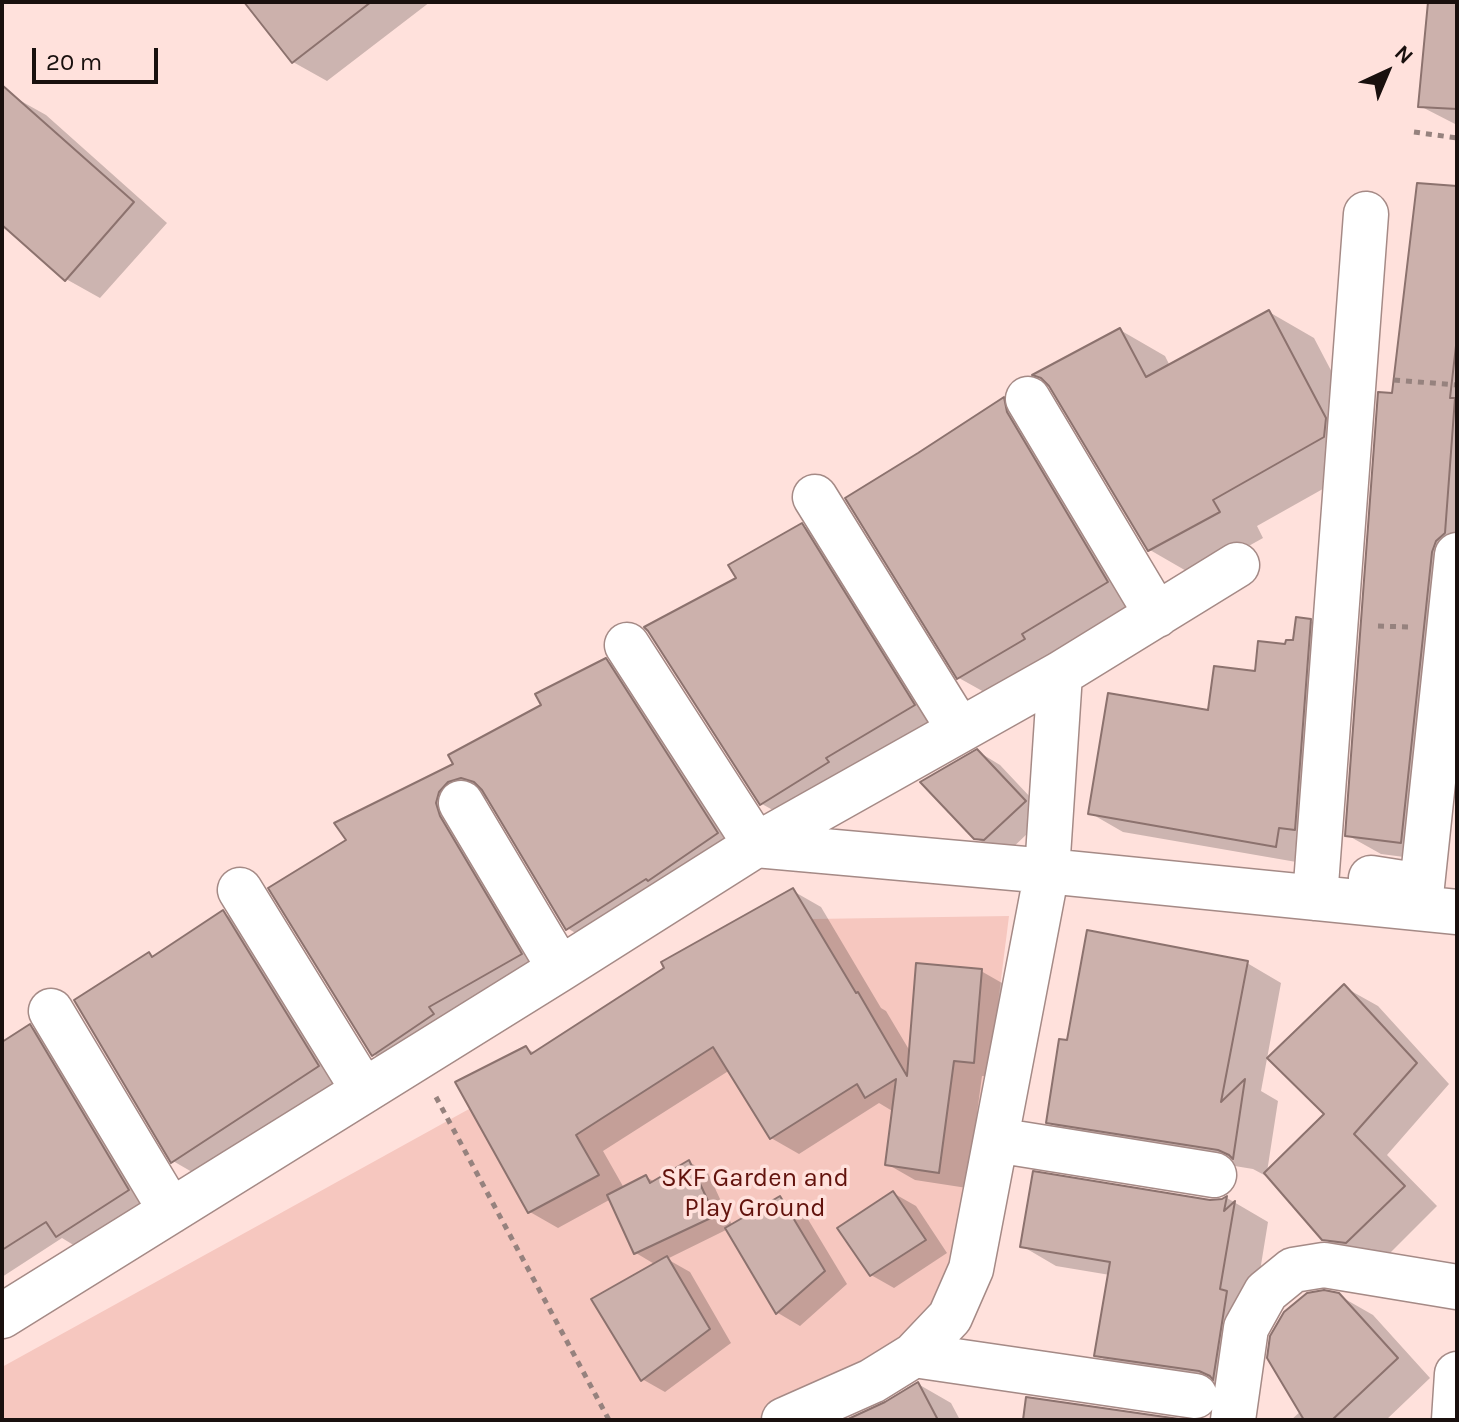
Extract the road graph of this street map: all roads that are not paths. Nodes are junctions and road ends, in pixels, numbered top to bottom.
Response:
1 (1366, 214) dead end
2 (1028, 399) dead end
3 (815, 497) dead end
4 (1457, 555) edge
5 (1237, 565) dead end
6 (1157, 615) junction
7 (627, 645) dead end
8 (1060, 674) junction
9 (959, 729) junction
10 (461, 803) dead end
11 (756, 845) junction
12 (1047, 871) junction
13 (1330, 886) junction
14 (240, 890) dead end
15 (1457, 912) edge
16 (560, 969) junction
17 (51, 1011) dead end
18 (364, 1091) junction
19 (996, 1140) junction
20 (1214, 1175) dead end
21 (171, 1211) junction
22 (1457, 1287) edge
23 (2, 1316) edge
24 (914, 1355) junction
25 (1457, 1374) edge
26 (1195, 1396) dead end
27 (798, 1417) edge
28 (1233, 1420) edge
29 (1454, 1420) edge

1 - 13 street
2 - 6 street
3 - 9 street
4 - 13 street
5 - 6 street
6 - 8 street
7 - 11 street
8 - 9 street
8 - 12 street
9 - 11 street
10 - 16 street
11 - 12 street
11 - 16 street
12 - 13 street
12 - 19 street
13 - 15 street
14 - 18 street
16 - 18 street
17 - 21 street
18 - 21 street
19 - 20 street
19 - 24 street
21 - 23 street
22 - 28 street
24 - 26 street
24 - 27 street
25 - 29 street

